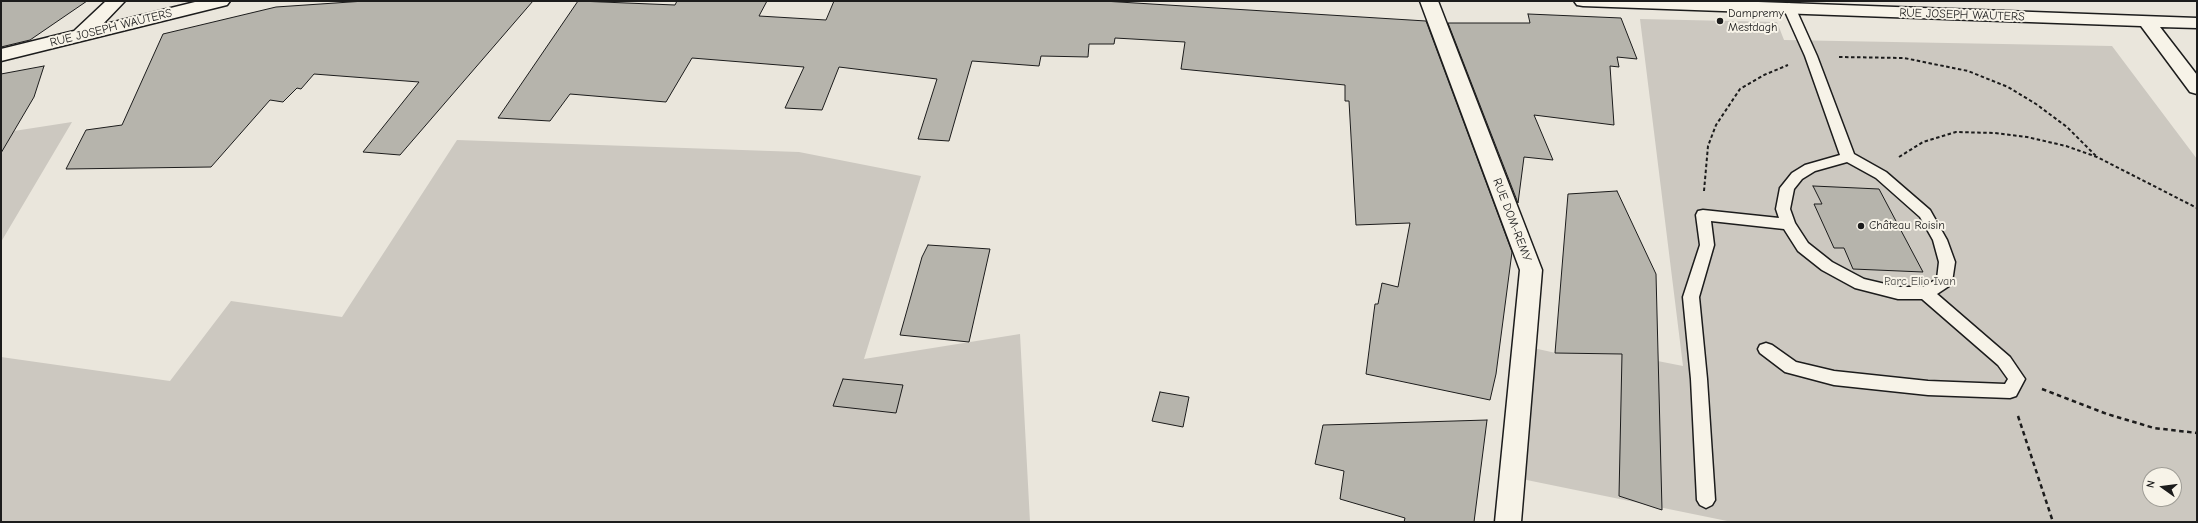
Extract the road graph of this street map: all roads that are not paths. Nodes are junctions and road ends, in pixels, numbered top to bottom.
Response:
1 (116, 1) edge
2 (220, 1) edge
3 (1429, 1) edge
4 (1583, 1) edge
5 (1789, 7) junction
6 (2146, 21) junction
7 (2197, 23) edge
8 (80, 36) junction
9 (1, 55) edge
10 (2197, 88) edge
11 (1848, 157) junction
12 (1788, 224) junction
13 (1926, 293) junction
14 (1766, 348) dead end
15 (1706, 500) dead end
16 (1508, 522) edge

1 - 8 street
2 - 8 street, RUE JOSEPH WAUTERS
3 - 16 street, RUE DOM-REMY
4 - 5 street, RUE JOSEPH WAUTERS
5 - 6 street, RUE JOSEPH WAUTERS
5 - 11 lane
6 - 7 street, RUE JOSEPH WAUTERS
6 - 10 street
8 - 9 street, RUE JOSEPH WAUTERS
11 - 12 lane
11 - 13 lane
12 - 13 lane
12 - 15 lane
13 - 14 lane

